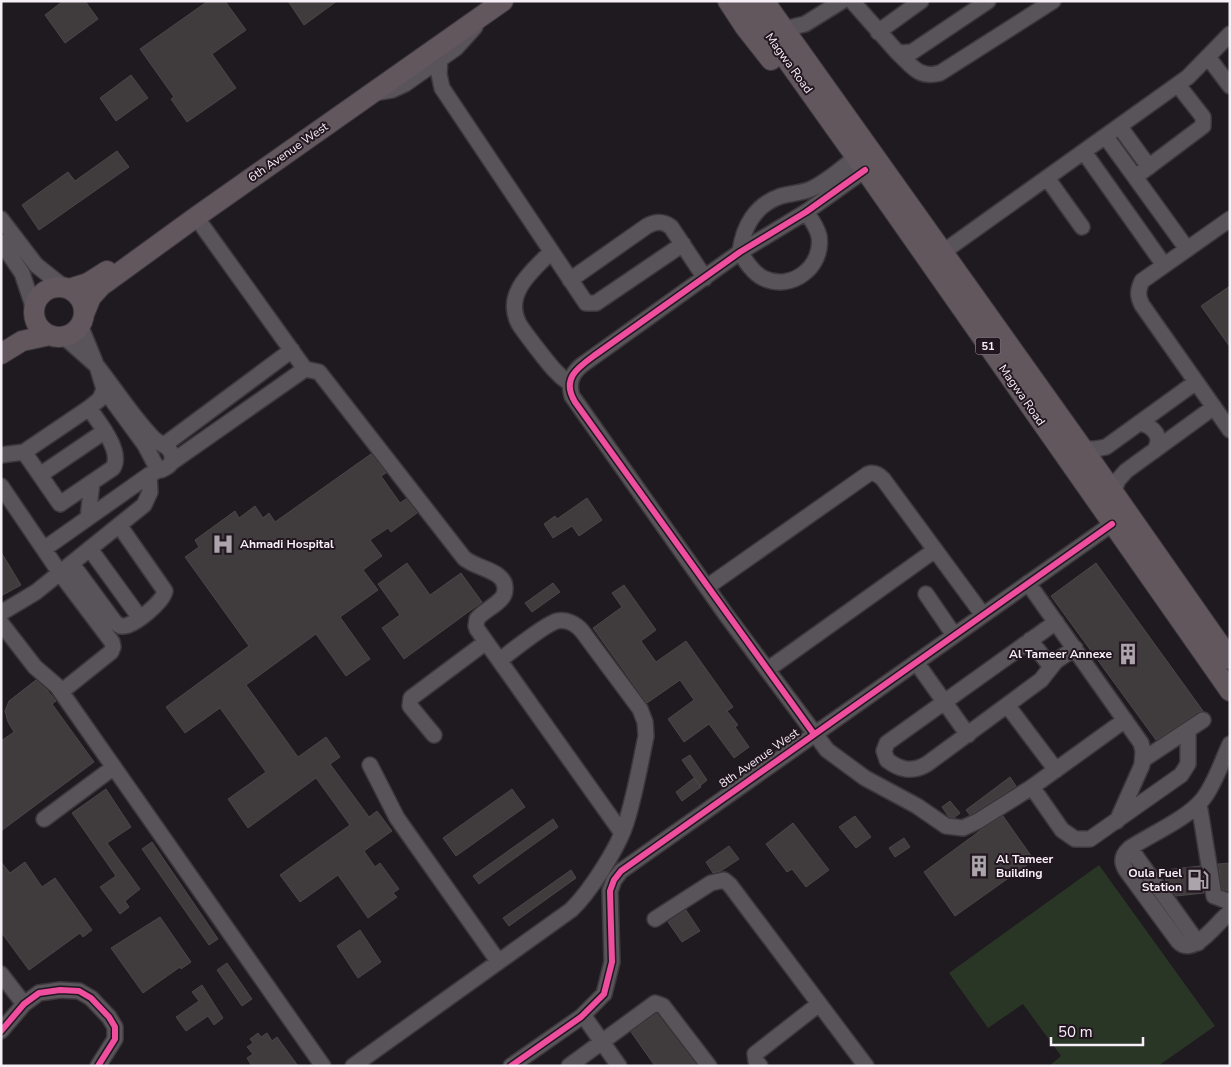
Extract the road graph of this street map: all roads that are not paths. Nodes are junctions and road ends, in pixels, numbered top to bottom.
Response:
1 (504, 1) edge
2 (728, 1) edge
3 (745, 1) edge
4 (764, 1) edge
5 (842, 1) edge
6 (852, 1) edge
7 (921, 1) edge
8 (988, 1) edge
9 (1053, 1) edge
10 (486, 9) edge
11 (784, 28) junction
12 (878, 32) junction
13 (1230, 34) edge
14 (898, 53) junction
15 (1208, 57) junction
16 (440, 59) junction
17 (412, 79) junction
18 (1178, 85) junction
19 (1230, 86) edge
20 (442, 88) junction
21 (371, 94) junction
22 (814, 98) junction
23 (1120, 127) junction
24 (1106, 136) junction
25 (1084, 152) junction
26 (861, 164) junction
27 (1149, 167) junction
28 (1135, 177) junction
29 (1048, 178) junction
30 (806, 212) junction
31 (196, 217) junction
32 (1230, 219) edge
33 (1082, 227) dead end
34 (3, 232) edge
35 (683, 244) junction
36 (1187, 249) junction
37 (551, 252) junction
38 (740, 252) junction
39 (943, 252) junction
40 (24, 262) junction
41 (1164, 265) junction
42 (705, 278) junction
43 (570, 280) junction
44 (67, 288) junction
45 (34, 309) junction
46 (82, 319) junction
47 (57, 336) junction
48 (1, 344) edge
49 (292, 350) junction
50 (1, 354) edge
51 (97, 366) junction
52 (304, 369) junction
53 (1196, 382) junction
54 (570, 383) junction
55 (104, 389) junction
56 (89, 408) junction
57 (1214, 408) junction
58 (1140, 423) junction
59 (181, 430) junction
60 (1230, 430) edge
61 (104, 431) junction
62 (164, 445) junction
63 (192, 447) junction
64 (1083, 449) junction
65 (1154, 451) junction
66 (24, 452) junction
67 (1, 455) edge
68 (113, 468) junction
69 (161, 469) junction
70 (40, 475) junction
71 (92, 482) junction
72 (134, 485) junction
73 (1, 486) edge
74 (1114, 492) junction
75 (88, 518) junction
76 (1112, 524) junction
77 (119, 525) junction
78 (44, 549) junction
79 (90, 549) junction
80 (935, 550) junction
81 (66, 568) junction
82 (1028, 582) junction
83 (707, 587) junction
84 (926, 594) dead end
85 (1, 613) edge
86 (983, 615) junction
87 (140, 618) junction
88 (1056, 622) junction
89 (1, 623) edge
90 (954, 635) junction
91 (1030, 640) junction
92 (486, 642) junction
93 (1075, 648) junction
94 (1230, 659) edge
95 (500, 660) junction
96 (916, 662) junction
97 (1050, 667) junction
98 (767, 670) junction
99 (1230, 691) edge
100 (61, 692) junction
101 (944, 702) junction
102 (1007, 705) junction
103 (1125, 720) junction
104 (1203, 720) dead end
105 (1188, 730) junction
106 (814, 734) junction
107 (968, 734) junction
108 (434, 736) dead end
109 (1230, 744) edge
110 (1144, 759) junction
111 (370, 765) dead end
112 (114, 767) junction
113 (1056, 770) junction
114 (1032, 787) junction
115 (1199, 804) junction
116 (44, 819) dead end
117 (1117, 821) junction
118 (622, 833) junction
119 (1230, 902) edge
120 (1230, 912) edge
121 (655, 919) dead end
122 (498, 962) junction
123 (2, 975) edge
124 (24, 1004) junction
125 (820, 1004) junction
126 (583, 1015) junction
127 (1, 1031) edge
128 (602, 1042) junction
129 (100, 1064) edge
130 (323, 1066) edge
131 (353, 1066) edge
132 (511, 1066) edge
133 (569, 1066) edge
134 (619, 1066) edge
135 (709, 1066) edge
136 (760, 1066) edge
137 (866, 1066) edge

1 - 10 main road, 6th Avenue West
2 - 22 main road
3 - 22 main road, Magwa Road / 51
4 - 11 main road, Magwa Road / 51
5 - 11 street
6 - 12 street
7 - 12 street
8 - 14 street
9 - 14 street
10 - 16 street
10 - 21 main road, 6th Avenue West
10 - 44 main road, 6th Avenue West
11 - 39 main road, Magwa Road / 51
12 - 14 street
13 - 15 street
15 - 18 street
15 - 19 street
16 - 17 street
16 - 20 street
17 - 20 street
17 - 21 street
18 - 23 street
18 - 27 street
20 - 37 street
21 - 31 main road, 6th Avenue West
22 - 26 main road, Magwa Road / 51
23 - 24 street
23 - 27 street
24 - 25 street
24 - 28 street
25 - 29 street
25 - 41 street
26 - 30 street
26 - 38 street
26 - 76 main road, Magwa Road / 51
27 - 28 street
28 - 36 street
29 - 33 street
29 - 39 street
30 - 38 street
30 - 38 street
31 - 46 main road, 6th Avenue West
31 - 49 street
32 - 36 street
34 - 40 street
35 - 42 street
35 - 43 street
35 - 43 street
36 - 41 street
37 - 43 street
37 - 54 street
38 - 42 street
39 - 64 main road, Magwa Road / 51
40 - 44 street
40 - 45 street
41 - 53 street
42 - 54 street
44 - 45 main road
44 - 46 main road
45 - 47 main road
45 - 48 main road
46 - 47 main road
46 - 51 street
47 - 50 main road
47 - 51 street
49 - 52 street
49 - 59 street
51 - 55 street
51 - 62 street
52 - 63 street
52 - 92 street
53 - 57 street
53 - 58 street
54 - 83 street
55 - 56 street
55 - 69 street
56 - 61 street
56 - 66 street
57 - 60 street
57 - 65 street
58 - 64 street
58 - 65 street
59 - 62 street
59 - 63 street
61 - 68 street
61 - 70 street
62 - 69 street
63 - 69 street
64 - 74 main road, Magwa Road / 51
65 - 74 street
66 - 67 street
66 - 70 street
68 - 71 street
68 - 72 street
69 - 72 street
69 - 77 street
70 - 71 street
71 - 75 street
72 - 75 street
73 - 78 street
74 - 94 main road, Magwa Road / 51
75 - 78 street
76 - 82 street, 8th Avenue West
76 - 99 main road, Magwa Road / 51
77 - 79 street
77 - 87 street
78 - 81 street
79 - 81 street
79 - 87 street
80 - 83 street
80 - 86 street
80 - 98 street
81 - 85 street
81 - 87 street
81 - 100 street
82 - 86 street, 8th Avenue West
82 - 88 street
83 - 98 street
84 - 90 street
86 - 90 street, 8th Avenue West
88 - 91 street
88 - 93 street
89 - 100 street
90 - 96 street, 8th Avenue West
91 - 97 street
91 - 101 street
92 - 95 street
92 - 108 street
93 - 97 street
93 - 103 street
95 - 118 street
95 - 118 street
96 - 101 street
96 - 106 street, 8th Avenue West
97 - 102 street
98 - 106 street
100 - 112 street
101 - 107 street
101 - 107 street
102 - 107 street
102 - 113 street
103 - 110 street
103 - 113 street
104 - 105 street
105 - 110 street
105 - 117 street
106 - 114 street
106 - 126 street, 8th Avenue West
109 - 115 street
110 - 117 street
111 - 122 street
112 - 116 street
112 - 130 street
113 - 114 street
114 - 117 street
115 - 119 street
115 - 120 street
118 - 122 street
121 - 125 street
122 - 131 street
123 - 124 street
124 - 127 street
124 - 129 street
125 - 136 street
125 - 137 street
126 - 128 street
126 - 132 street, 8th Avenue West
128 - 133 street
128 - 134 street
128 - 135 street

